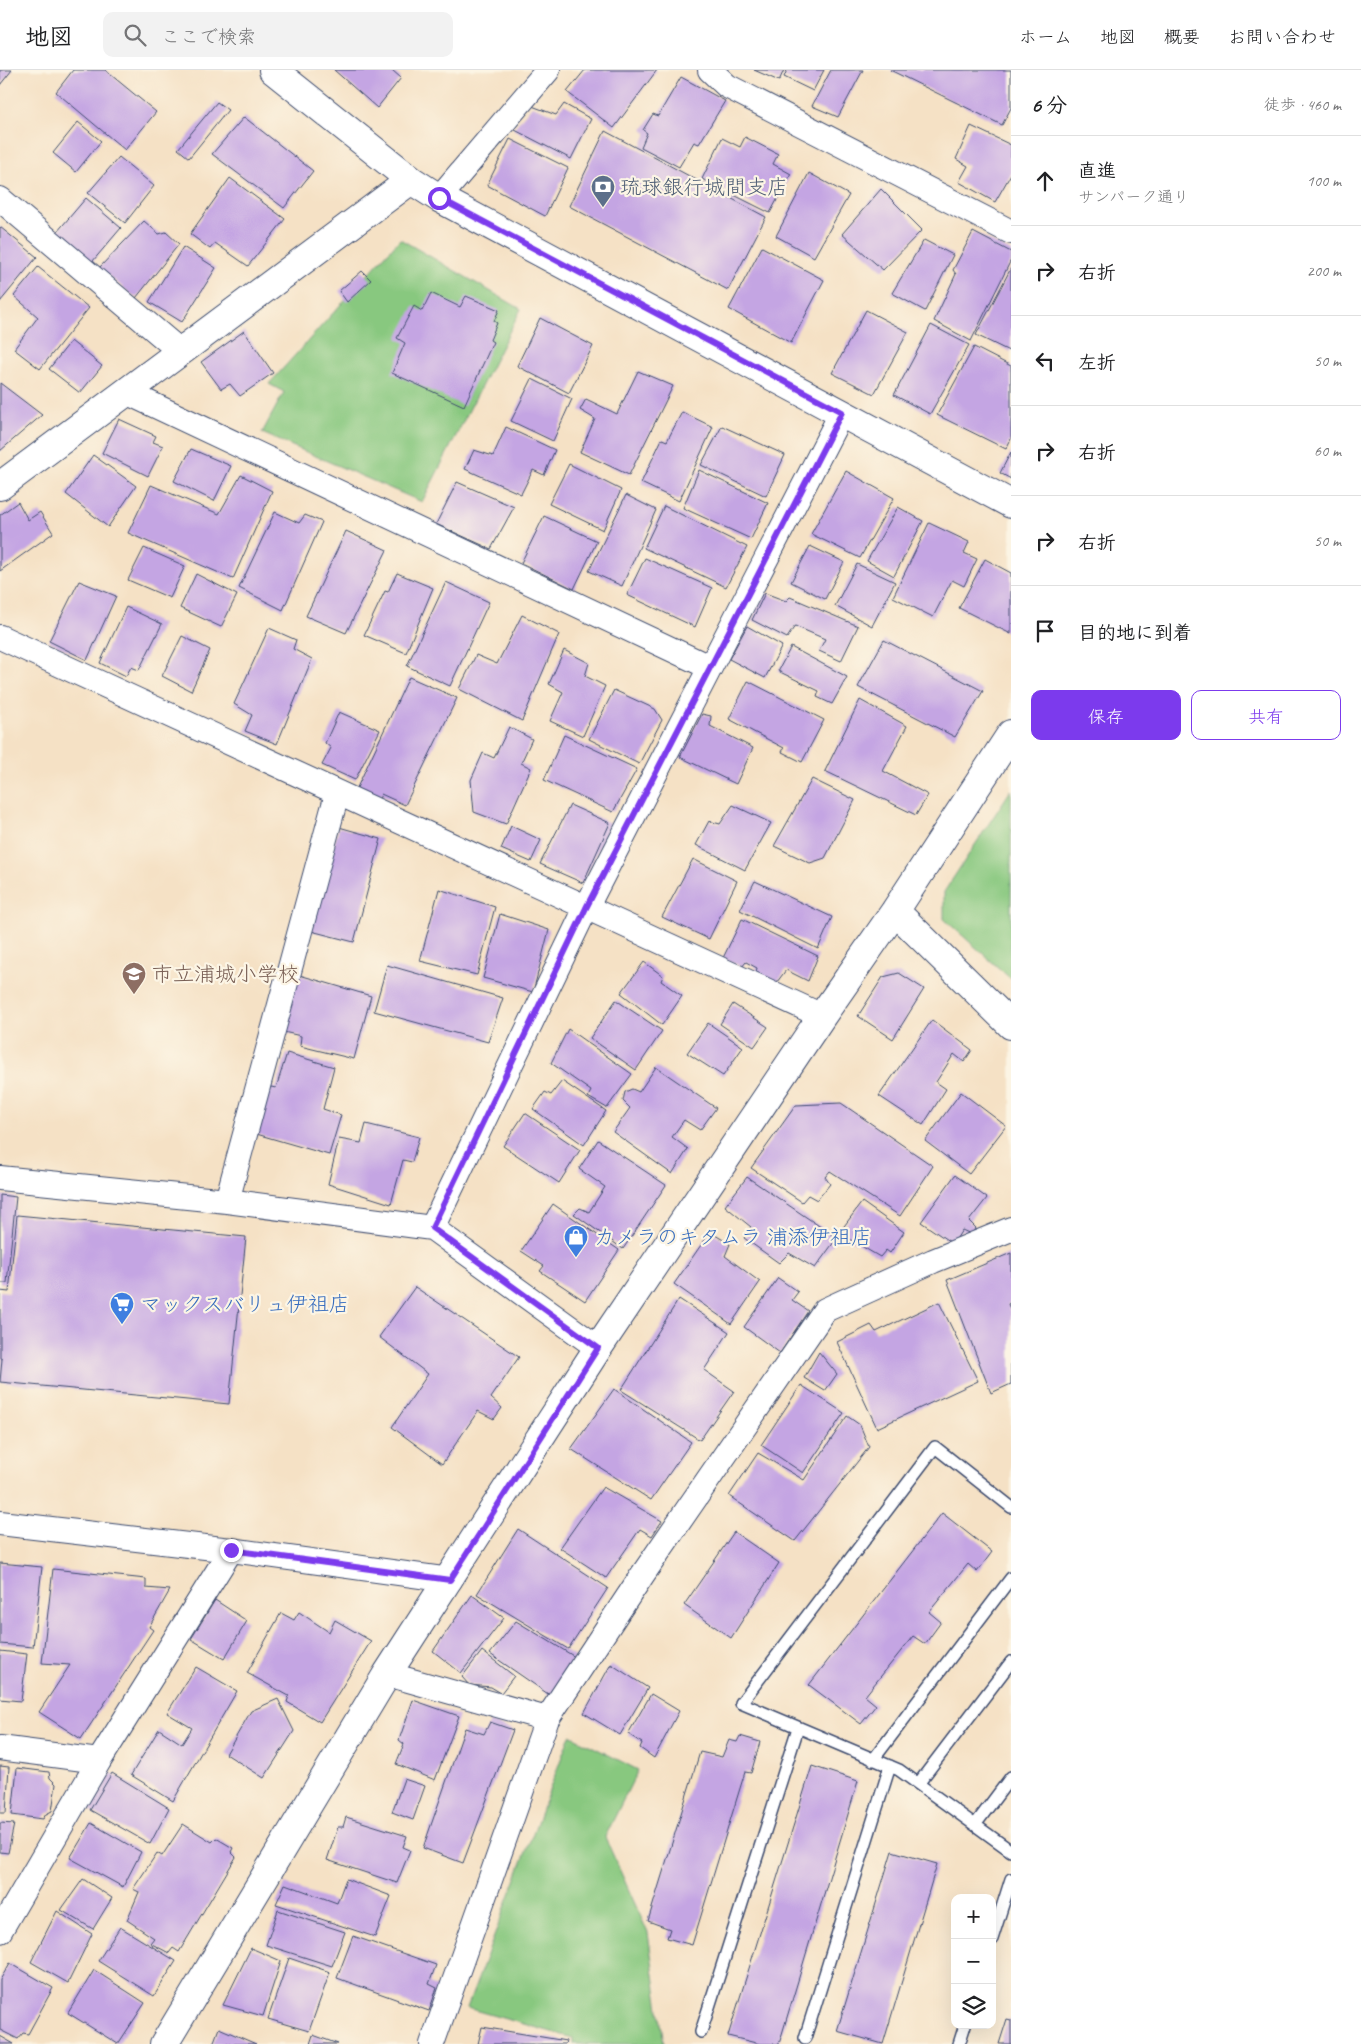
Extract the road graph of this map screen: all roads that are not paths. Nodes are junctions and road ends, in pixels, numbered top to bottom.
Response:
1 (273, 70) edge
2 (548, 70) edge
3 (710, 70) edge
4 (411, 180) junction
5 (439, 198) junction
6 (0, 199) edge
7 (1011, 232) edge
8 (181, 352) junction
9 (128, 393) junction
10 (842, 412) junction
11 (0, 486) edge
12 (1011, 504) edge
13 (0, 638) edge
14 (709, 667) junction
15 (1011, 734) edge
16 (337, 794) junction
17 (586, 908) junction
18 (895, 911) junction
19 (822, 1016) junction
20 (1011, 1025) edge
21 (0, 1178) edge
22 (227, 1201) junction
23 (432, 1228) junction
24 (1011, 1229) edge
25 (598, 1348) junction
26 (1011, 1507) edge
27 (0, 1523) edge
28 (231, 1550) junction
29 (1011, 1578) edge
30 (450, 1580) junction
31 (1011, 1662) edge
32 (388, 1674) junction
33 (547, 1718) junction
34 (798, 1728) junction
35 (0, 1748) edge
36 (873, 1760) junction
37 (100, 1761) junction
38 (890, 1766) junction
39 (1011, 1777) edge
40 (918, 1784) junction
41 (975, 1825) junction
42 (1011, 1851) edge
43 (1011, 1880) edge
44 (996, 1927) edge
45 (0, 1931) edge
46 (964, 2029) edge
47 (701, 2032) dead end
48 (805, 2038) dead end
49 (164, 2044) edge
50 (432, 2044) edge
51 (959, 2044) edge

1 - 4 street
2 - 5 street
3 - 7 street
4 - 5 street
4 - 8 street
5 - 10 street
6 - 8 street
8 - 9 street
9 - 11 street
9 - 14 street
10 - 12 street
10 - 14 street
13 - 16 street
14 - 17 street
15 - 18 street
16 - 17 street
16 - 22 street
17 - 19 street
17 - 23 street
18 - 19 street
18 - 20 street
19 - 25 street
21 - 22 street
22 - 23 street
23 - 25 street
24 - 33 street
25 - 30 street
26 - 34 lane
27 - 28 street
28 - 30 street
28 - 37 street
29 - 36 lane
30 - 32 street
31 - 40 lane
32 - 33 street
32 - 49 street
33 - 50 street
34 - 36 lane
34 - 47 lane
35 - 37 street
36 - 38 lane
37 - 45 street
38 - 40 lane
38 - 48 lane
39 - 41 lane
40 - 41 lane
41 - 42 lane
43 - 44 lane
46 - 51 lane

